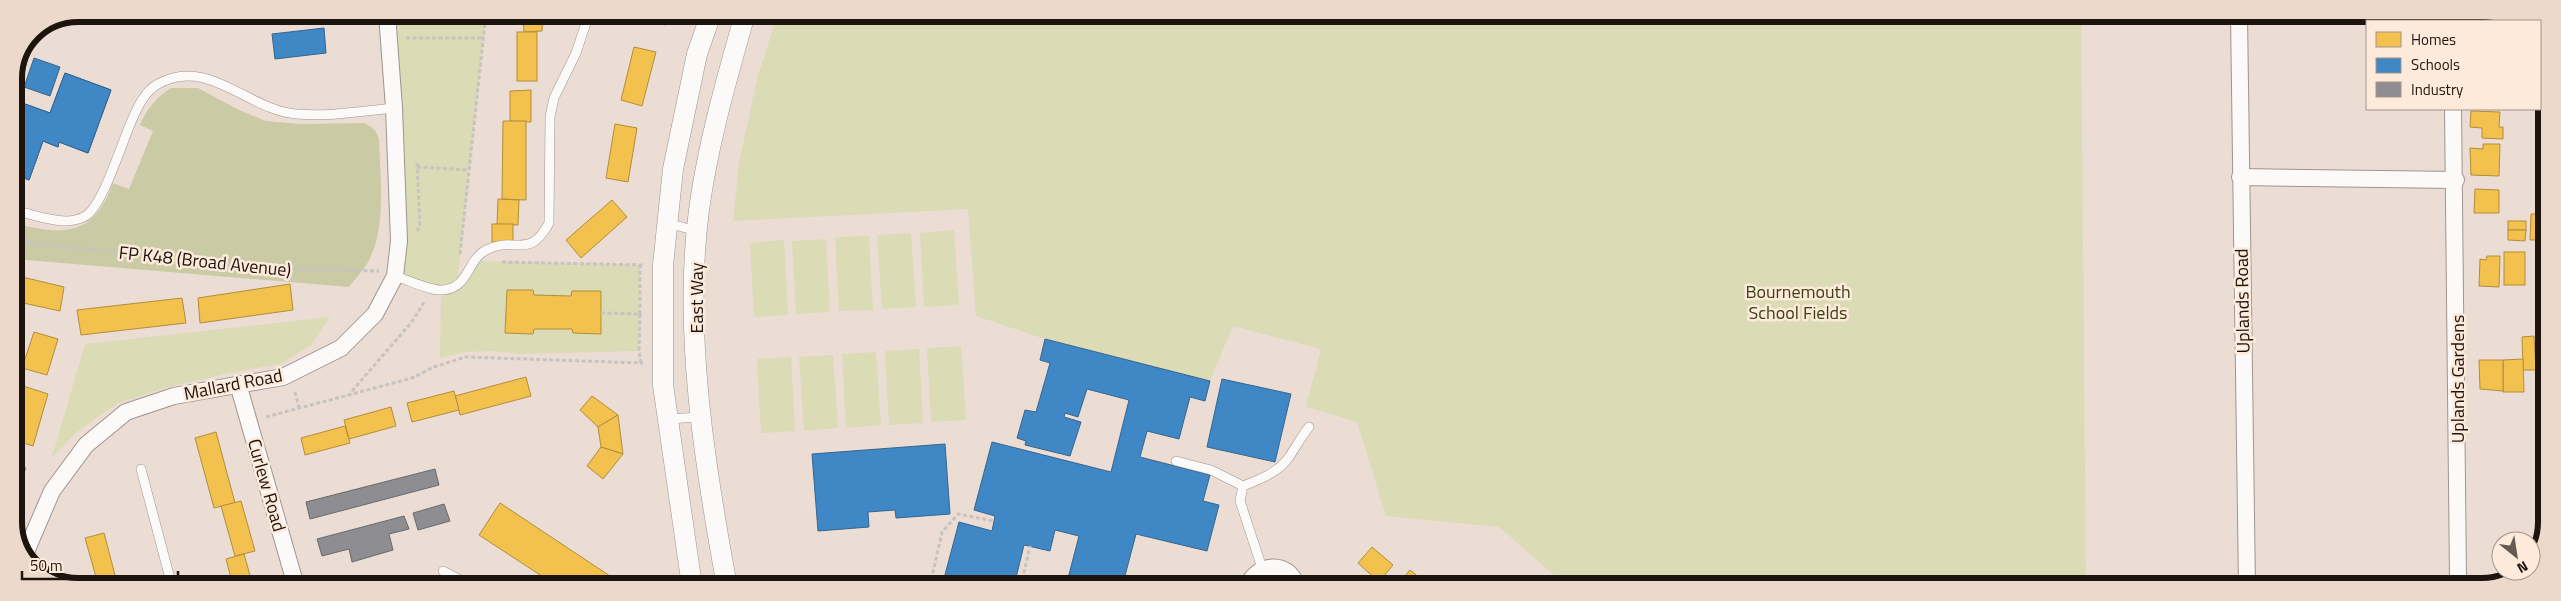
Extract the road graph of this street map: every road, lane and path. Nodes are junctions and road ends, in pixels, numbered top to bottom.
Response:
1 (387, 22) edge
2 (485, 22) edge
3 (586, 22) edge
4 (708, 22) edge
5 (743, 22) edge
6 (2238, 22) edge
7 (402, 38) dead end
8 (483, 38) junction
9 (394, 108) junction
10 (2453, 110) edge
11 (417, 167) dead end
12 (469, 170) junction
13 (2240, 177) junction
14 (2456, 180) junction
15 (22, 212) edge
16 (668, 223) junction
17 (697, 231) junction
18 (22, 242) edge
19 (474, 261) junction
20 (640, 265) junction
21 (664, 265) junction
22 (395, 276) junction
23 (457, 285) junction
24 (433, 288) junction
25 (601, 313) dead end
26 (664, 363) junction
27 (238, 384) junction
28 (350, 393) junction
29 (702, 417) junction
30 (667, 419) junction
31 (249, 421) junction
32 (1309, 427) dead end
33 (1176, 461) dead end
34 (142, 469) dead end
35 (1243, 486) junction
36 (994, 521) dead end
37 (1030, 546) dead end
38 (28, 547) edge
39 (1262, 568) junction
40 (443, 571) dead end
41 (170, 578) edge
42 (294, 578) edge
43 (457, 578) edge
44 (691, 578) edge
45 (727, 578) edge
46 (932, 578) edge
47 (1023, 578) edge
48 (1250, 578) edge
49 (1293, 578) edge
50 (2248, 578) edge
51 (2458, 578) dead end

1 - 9 street, Mallard Road
2 - 8 path
3 - 19 lane
4 - 16 street, East Way
5 - 17 street, East Way
6 - 13 street, Uplands Road
7 - 8 path
8 - 12 path
9 - 15 lane
9 - 22 street, Mallard Road
10 - 14 street, Uplands Gardens
11 - 12 path
12 - 23 path
13 - 14 street
13 - 50 street, Uplands Road
14 - 51 street, Uplands Gardens
16 - 17 lane
16 - 21 street, East Way
17 - 29 street, East Way
18 - 22 path, FP K48 (Broad Avenue)
19 - 20 path
19 - 23 lane
20 - 21 path
20 - 25 path
21 - 26 street, East Way
22 - 24 lane
22 - 27 street, Mallard Road
23 - 24 lane
24 - 28 path
26 - 28 path
26 - 30 street, East Way
27 - 31 street, Curlew Road
27 - 38 street, Mallard Road
28 - 31 path
29 - 30 lane
29 - 45 street, East Way
30 - 44 street, East Way
31 - 42 street, Curlew Road
32 - 35 lane
33 - 35 lane
34 - 41 lane
35 - 39 lane
36 - 46 path
37 - 47 path
39 - 48 street
39 - 49 street
40 - 43 lane

